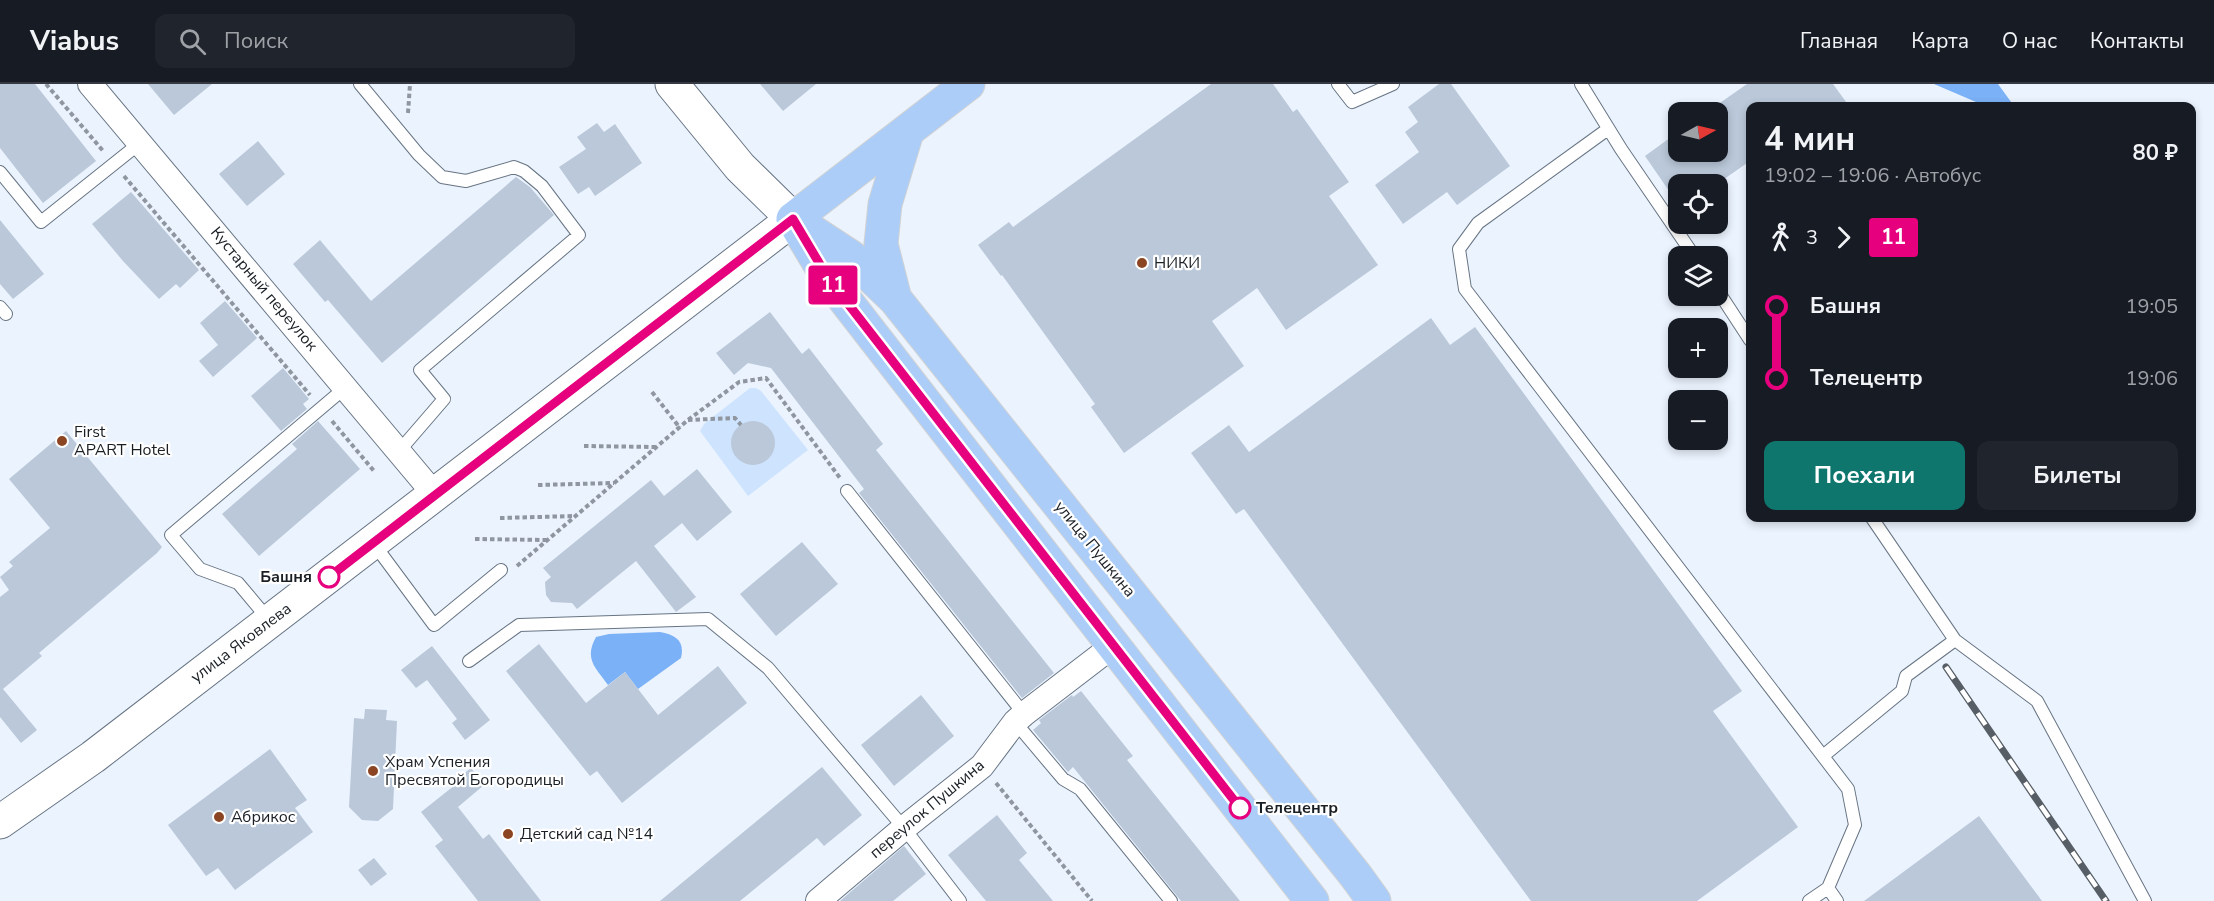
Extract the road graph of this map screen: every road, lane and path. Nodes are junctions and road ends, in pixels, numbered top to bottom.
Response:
1 (46, 84) edge
2 (90, 84) edge
3 (360, 84) edge
4 (672, 84) edge
5 (968, 84) edge
6 (1338, 84) edge
7 (1393, 84) edge
8 (1581, 84) edge
9 (1608, 129) junction
10 (907, 132) junction
11 (140, 143) junction
12 (114, 164) junction
13 (0, 172) edge
14 (793, 219) junction
15 (1687, 246) edge
16 (895, 299) junction
17 (1728, 306) edge
18 (1746, 334) edge
19 (346, 387) junction
20 (652, 392) dead end
21 (321, 408) junction
22 (688, 420) junction
23 (741, 425) dead end
24 (680, 428) junction
25 (585, 446) dead end
26 (657, 447) junction
27 (400, 450) junction
28 (374, 471) dead end
29 (614, 483) junction
30 (538, 485) dead end
31 (847, 491) joint
32 (436, 495) junction
33 (576, 516) junction
34 (500, 518) dead end
35 (1875, 522) edge
36 (475, 539) dead end
37 (548, 540) junction
38 (373, 543) junction
39 (501, 570) joint
40 (270, 622) junction
41 (1955, 640) junction
42 (1114, 645) junction
43 (469, 661) dead end
44 (1020, 718) junction
45 (1823, 756) junction
46 (982, 766) junction
47 (0, 822) edge
48 (904, 828) junction
49 (1828, 888) junction
50 (818, 901) edge
51 (960, 901) edge
52 (1092, 901) edge
53 (1171, 901) edge
54 (1312, 901) edge
55 (1374, 901) edge
56 (1809, 901) edge
57 (1837, 901) edge
58 (2145, 901) edge

1 - 12 path
2 - 11 street, Кустарный переулок
3 - 27 lane
4 - 14 main road, улица Пушкина
5 - 10 main road
6 - 7 lane
8 - 9 lane
9 - 15 lane
9 - 45 lane
10 - 14 main road
10 - 16 main road
11 - 12 lane
11 - 19 street, Кустарный переулок
12 - 13 lane
12 - 21 path
14 - 16 main road, улица Пушкина
14 - 32 main road, улица Яковлева
14 - 42 main road, улица Пушкина
16 - 55 main road, улица Пушкина
17 - 18 lane
19 - 21 lane
19 - 27 street, Кустарный переулок
20 - 24 path
21 - 28 path
21 - 40 lane
22 - 23 path
22 - 24 path
22 - 31 path
24 - 26 path
25 - 26 path
26 - 29 path
27 - 32 street, Кустарный переулок
29 - 30 path
29 - 33 path
31 - 44 lane
32 - 38 main road, улица Яковлева
33 - 34 path
33 - 37 path
35 - 41 lane
36 - 37 path
37 - 39 path
38 - 39 lane
38 - 40 main road, улица Яковлева
40 - 47 main road, улица Яковлева
41 - 45 lane
41 - 58 lane
42 - 44 street, переулок Пушкина
42 - 54 main road, улица Пушкина
43 - 48 lane
44 - 46 street, переулок Пушкина
44 - 53 lane
45 - 49 lane
46 - 48 street, переулок Пушкина
46 - 52 path
48 - 50 street, переулок Пушкина
48 - 51 lane
49 - 56 lane
49 - 57 lane

